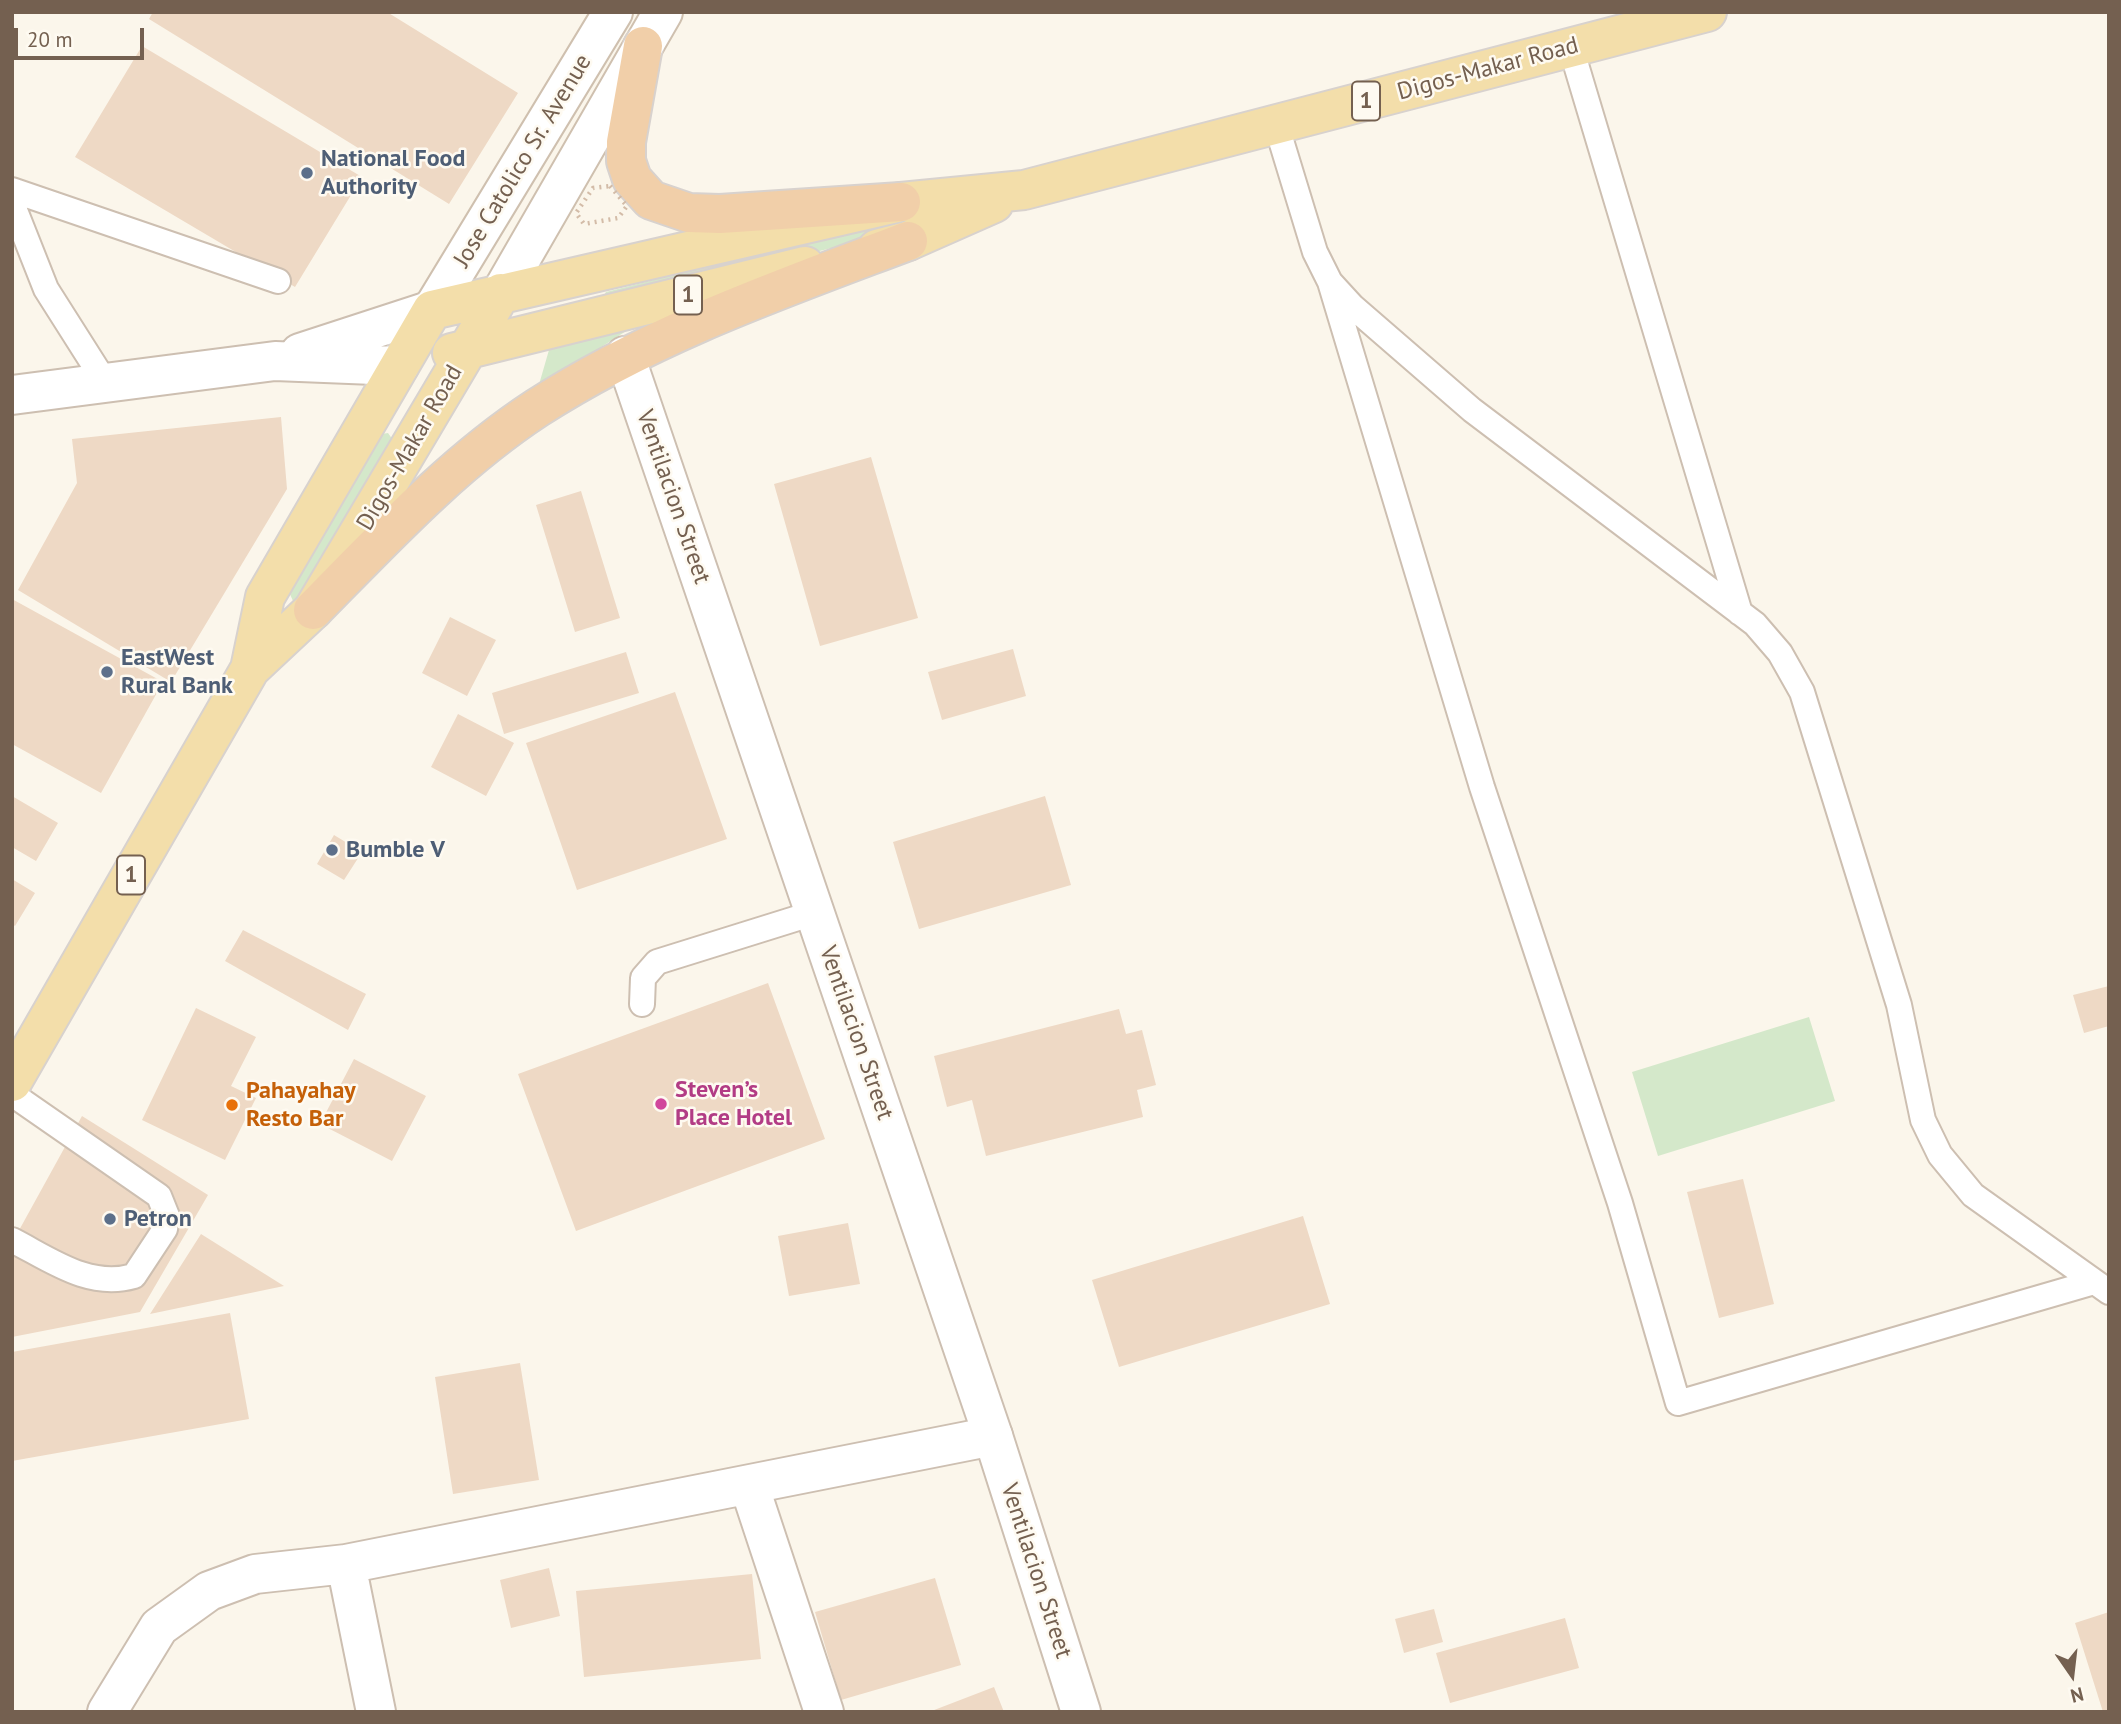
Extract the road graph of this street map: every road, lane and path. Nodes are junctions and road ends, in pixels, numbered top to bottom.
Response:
1 (613, 12) edge
2 (663, 12) edge
3 (1707, 12) edge
4 (643, 46) junction
5 (1571, 48) junction
6 (1276, 124) junction
7 (12, 190) edge
8 (1024, 190) junction
9 (901, 202) junction
10 (12, 203) edge
11 (908, 241) junction
12 (278, 281) dead end
13 (1330, 282) junction
14 (500, 293) junction
15 (432, 310) junction
16 (468, 349) junction
17 (625, 356) junction
18 (275, 361) junction
19 (399, 366) junction
20 (105, 382) junction
21 (12, 395) edge
22 (313, 610) junction
23 (1741, 613) junction
24 (250, 669) junction
25 (814, 914) junction
26 (642, 1004) dead end
27 (12, 1082) edge
28 (12, 1094) edge
29 (12, 1240) edge
30 (2102, 1287) edge
31 (993, 1436) junction
32 (749, 1485) junction
33 (346, 1564) junction
34 (107, 1712) edge
35 (376, 1712) edge
36 (824, 1712) edge
37 (1081, 1712) edge

1 - 15 street, Jose Catolico Sr. Avenue
2 - 4 street, Jose Catolico Sr. Avenue
3 - 5 main road, Digos-Makar Road / 1
4 - 9 highway
4 - 14 street, Jose Catolico Sr. Avenue
5 - 6 main road, Digos-Makar Road / 1
5 - 23 lane
6 - 8 main road, Digos-Makar Road / 1
6 - 13 lane
7 - 12 lane
8 - 9 main road, Digos-Makar Road / 1
8 - 11 main road, Digos-Makar Road / 1
9 - 14 main road, Digos-Makar Road / 1
10 - 20 lane
11 - 16 main road, Digos-Makar Road / 1
11 - 17 highway
13 - 23 lane
13 - 30 lane
14 - 15 main road, 1
14 - 16 main road, 1
15 - 18 street
15 - 19 main road, 1
16 - 19 main road, 1
16 - 22 main road, Digos-Makar Road / 1
17 - 22 highway
17 - 25 street, Ventilacion Street
18 - 19 street
18 - 20 street
19 - 24 main road, Digos-Makar Road / 1
20 - 21 street
22 - 24 main road, Digos-Makar Road / 1
23 - 30 lane
24 - 27 main road, Digos-Makar Road / 1
25 - 26 lane
25 - 31 street, Ventilacion Street
28 - 29 lane
31 - 32 street
31 - 37 street, Ventilacion Street
32 - 33 street
32 - 36 street
33 - 34 street
33 - 35 street

